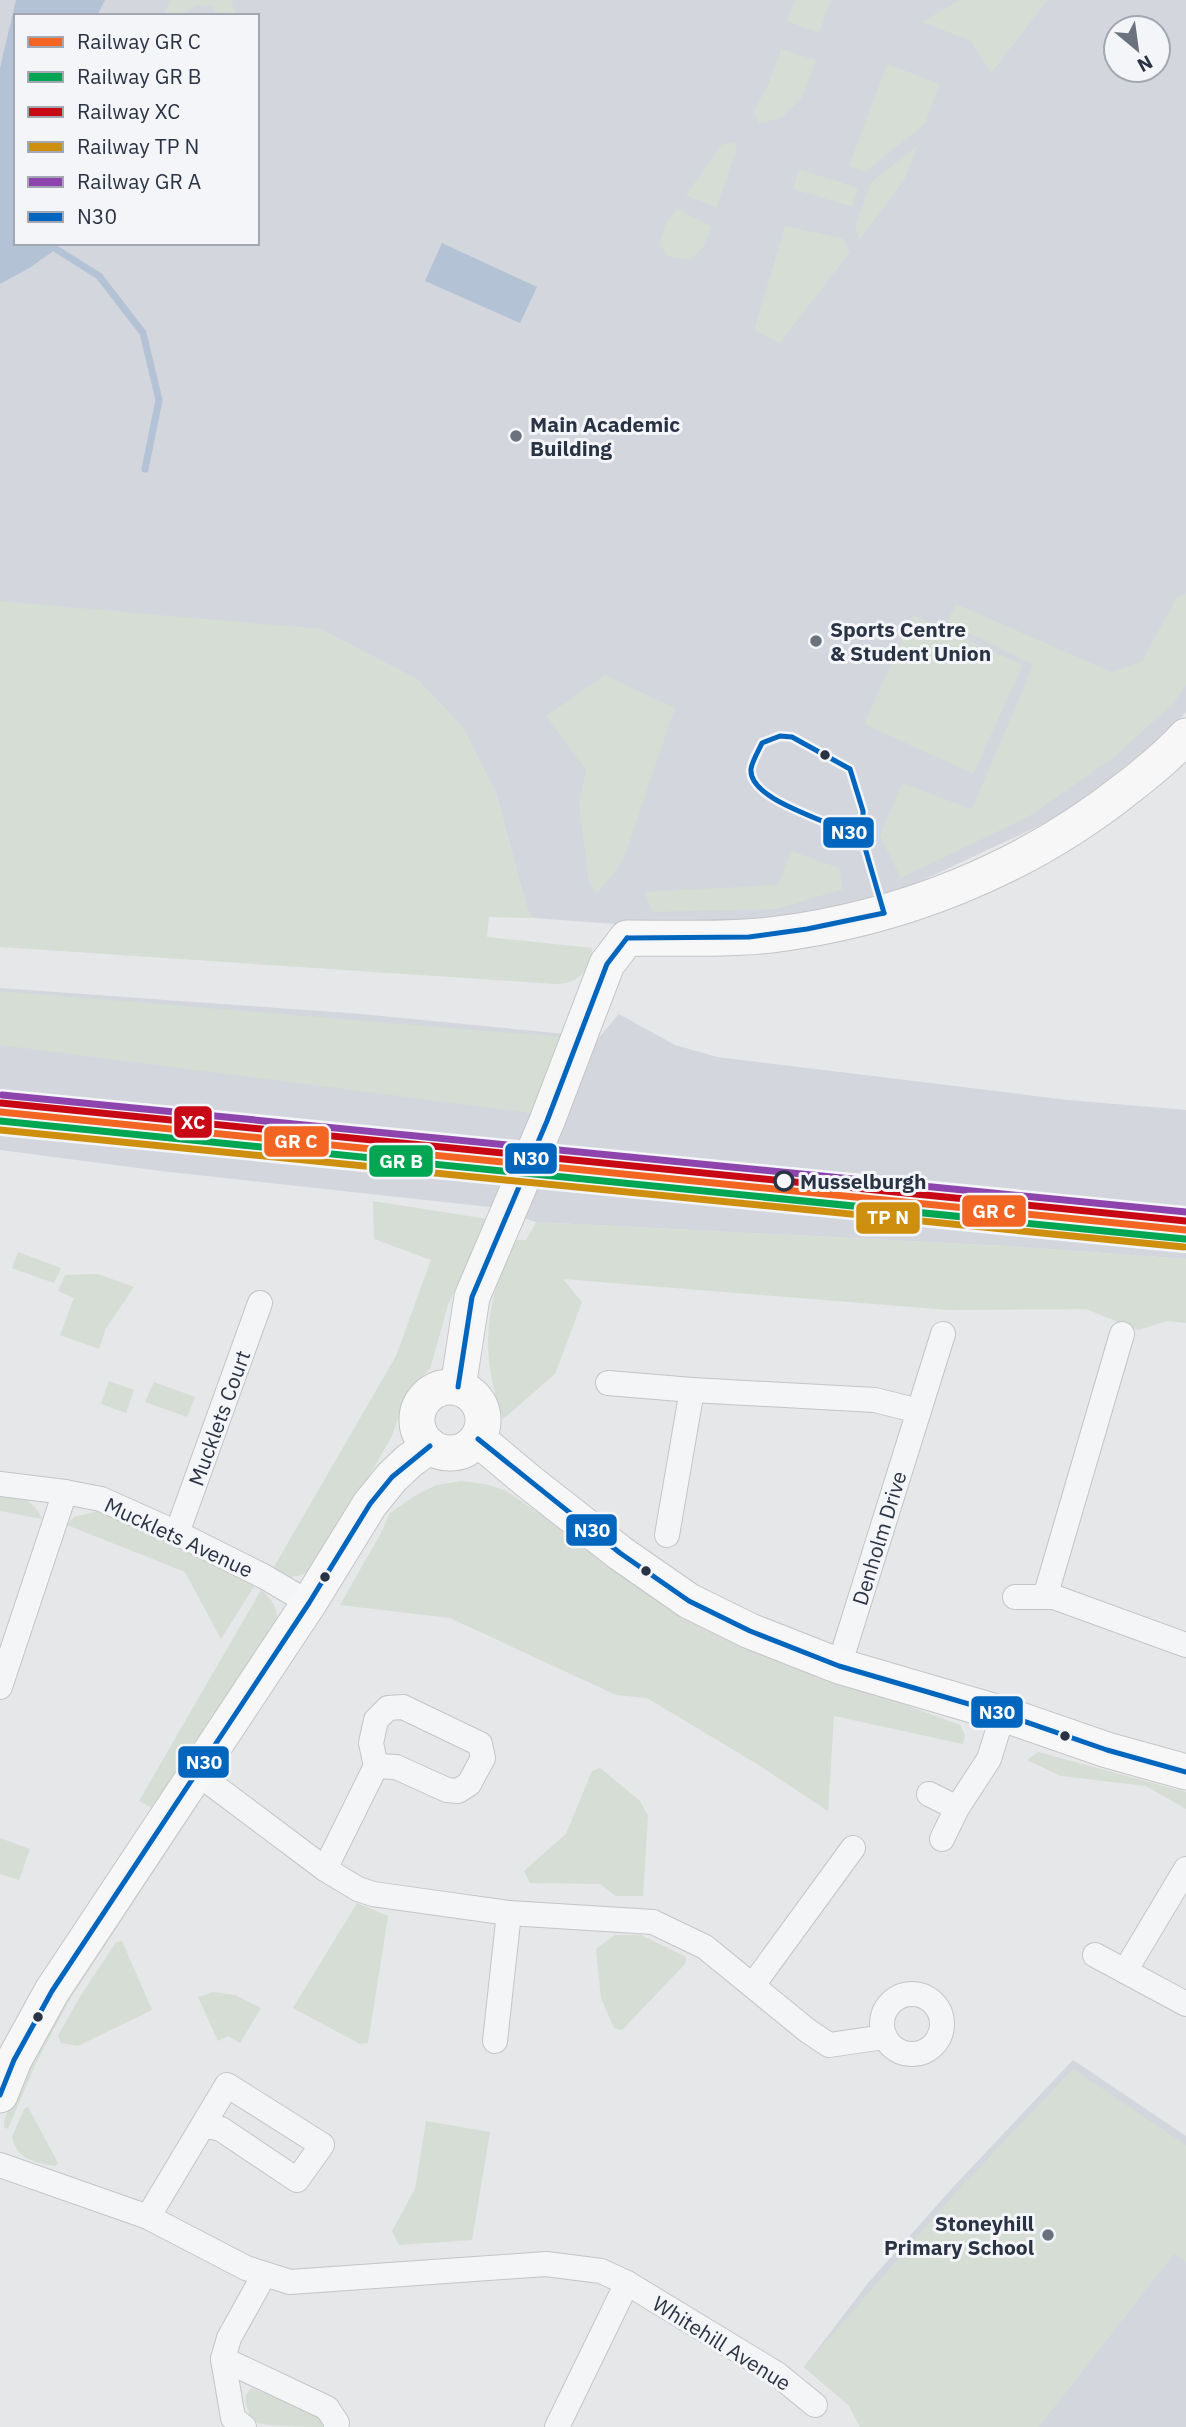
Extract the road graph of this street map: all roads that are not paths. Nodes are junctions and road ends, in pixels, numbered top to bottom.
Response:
1 (1186, 736) edge
2 (260, 1303) dead end
3 (943, 1334) dead end
4 (1122, 1334) dead end
5 (608, 1383) dead end
6 (458, 1387) junction
7 (692, 1390) junction
8 (919, 1411) junction
9 (478, 1438) junction
10 (430, 1446) junction
11 (0, 1484) edge
12 (65, 1492) junction
13 (177, 1533) junction
14 (667, 1535) dead end
15 (1015, 1597) dead end
16 (1045, 1597) junction
17 (309, 1604) junction
18 (1186, 1645) edge
19 (839, 1666) junction
20 (0, 1687) edge
21 (1003, 1714) junction
22 (376, 1766) junction
23 (1186, 1772) edge
24 (197, 1773) junction
25 (929, 1794) dead end
26 (957, 1808) junction
27 (942, 1839) dead end
28 (853, 1848) dead end
29 (325, 1869) junction
30 (1186, 1869) edge
31 (509, 1913) junction
32 (1095, 1955) dead end
33 (1125, 1971) junction
34 (753, 1985) junction
35 (1186, 2004) edge
36 (884, 2037) dead end
37 (495, 2041) dead end
38 (0, 2095) edge
39 (203, 2125) junction
40 (0, 2165) edge
41 (148, 2217) junction
42 (264, 2275) junction
43 (627, 2283) junction
44 (223, 2359) junction
45 (815, 2405) dead end
46 (244, 2427) edge
47 (336, 2427) edge
48 (557, 2427) edge

1 - 6 street
2 - 13 street, Mucklets Court
3 - 8 street, Denholm Drive
4 - 16 street
5 - 7 street
6 - 9 street
6 - 10 street
7 - 8 street
7 - 14 street
8 - 19 street, Denholm Drive
9 - 10 street
9 - 19 street
10 - 17 street
11 - 12 street, Mucklets Avenue
12 - 13 street, Mucklets Avenue
12 - 20 street
13 - 17 street, Mucklets Avenue
15 - 16 street
16 - 18 street
17 - 24 street
19 - 21 street
21 - 23 street
21 - 26 street
22 - 22 street
22 - 29 street
24 - 29 street
24 - 38 street
25 - 26 street
26 - 27 street
28 - 34 street
29 - 31 street
30 - 33 street
31 - 34 street
31 - 37 street
32 - 33 street
33 - 35 street
34 - 36 street
39 - 39 street
39 - 41 street
40 - 41 street, Whitehill Avenue
41 - 42 street, Whitehill Avenue
42 - 43 street, Whitehill Avenue
42 - 44 street
43 - 45 street, Whitehill Avenue
43 - 48 street
44 - 46 street
44 - 47 street

